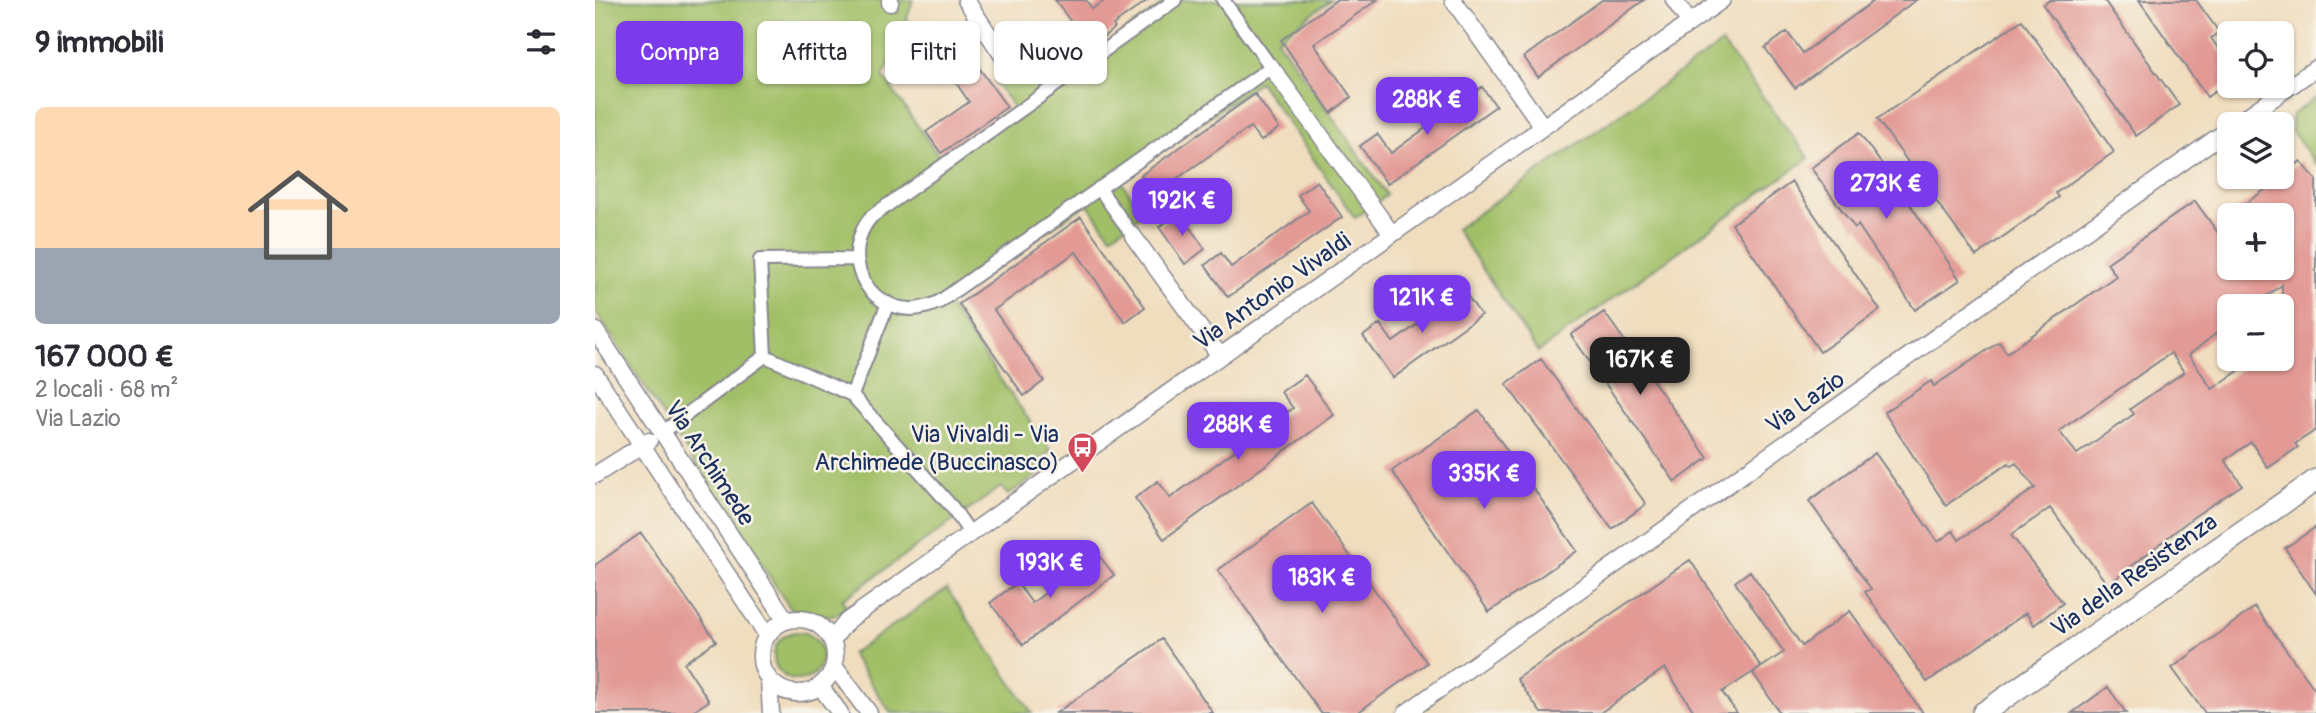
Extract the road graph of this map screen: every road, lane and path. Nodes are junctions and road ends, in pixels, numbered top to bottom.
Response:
1 (966, 0) edge
2 (1175, 0) edge
3 (1223, 0) edge
4 (1453, 0) edge
5 (1674, 0) edge
6 (1723, 0) edge
7 (1690, 23) junction
8 (994, 45) edge
9 (1271, 66) junction
10 (2316, 68) edge
11 (2253, 112) edge
12 (1543, 127) junction
13 (2217, 138) edge
14 (1099, 188) junction
15 (1392, 234) junction
16 (1133, 236) joint
17 (856, 259) junction
18 (888, 303) junction
19 (595, 330) edge
20 (765, 356) junction
21 (1220, 356) junction
22 (595, 374) edge
23 (852, 395) junction
24 (663, 432) junction
25 (642, 445) junction
26 (595, 475) edge
27 (2316, 480) edge
28 (970, 533) junction
29 (786, 620) junction
30 (827, 634) junction
31 (767, 635) junction
32 (834, 666) junction
33 (769, 679) junction
34 (820, 685) junction
35 (797, 693) junction
36 (771, 713) edge
37 (777, 713) edge
38 (840, 713) edge
39 (869, 713) edge
40 (1406, 713) edge
41 (1983, 713) edge

1 - 8 street
2 - 17 street
3 - 9 street
4 - 12 street
5 - 7 street
6 - 7 street, Via Antonio Vivaldi
7 - 12 street, Via Antonio Vivaldi
9 - 14 street
9 - 15 street
10 - 11 street
12 - 15 street, Via Antonio Vivaldi
13 - 40 street, Via Lazio
14 - 16 street
14 - 18 street
15 - 21 street, Via Antonio Vivaldi
16 - 21 street
17 - 18 street
17 - 20 street
18 - 23 street
19 - 24 street, Via Archimede
20 - 23 street
20 - 24 street
21 - 28 street, Via Antonio Vivaldi
22 - 25 street, Via Archimede
23 - 28 street
24 - 25 street
24 - 29 street, Via Archimede
25 - 26 street
25 - 31 street, Via Archimede
27 - 41 street, Via della Resistenza
28 - 30 street, Via Antonio Vivaldi
29 - 30 street
29 - 31 street
30 - 32 street
31 - 33 street
32 - 34 street
32 - 39 street
33 - 35 street
33 - 36 street
34 - 35 street
34 - 38 street
35 - 37 street

